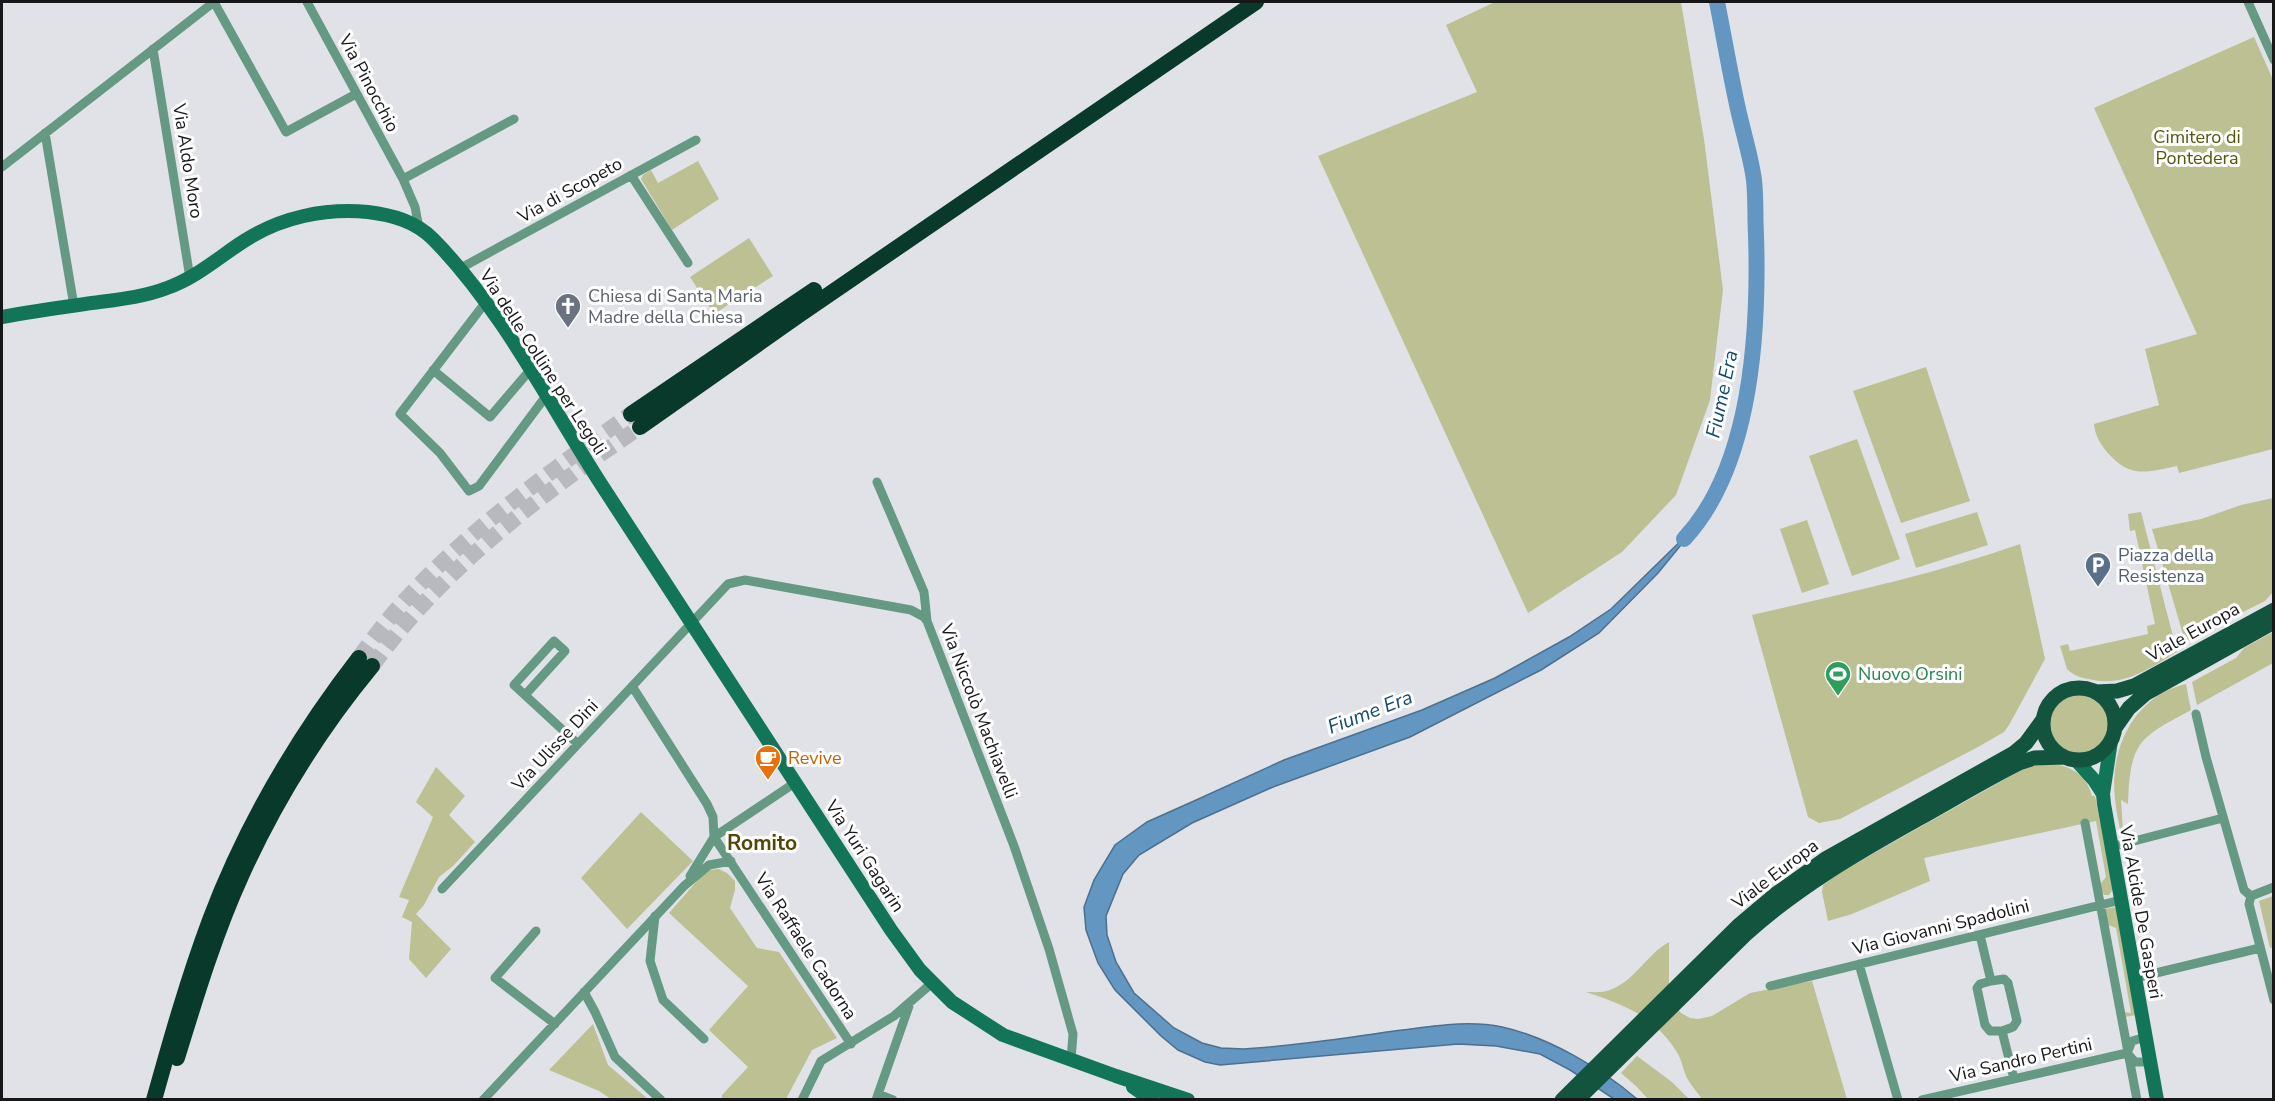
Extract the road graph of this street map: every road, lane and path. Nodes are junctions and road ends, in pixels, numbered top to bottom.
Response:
1 (307, 2) edge
2 (1236, 2) edge
3 (1256, 2) edge
4 (2248, 2) edge
5 (209, 3) edge
6 (153, 49) junction
7 (2274, 60) edge
8 (356, 94) junction
9 (514, 119) dead end
10 (45, 133) junction
11 (696, 140) dead end
12 (2, 166) edge
13 (631, 176) junction
14 (403, 179) junction
15 (419, 228) junction
16 (688, 263) dead end
17 (459, 269) junction
18 (190, 278) junction
19 (485, 303) junction
20 (74, 306) junction
21 (2, 317) edge
22 (433, 370) junction
23 (530, 370) junction
24 (546, 396) junction
25 (877, 482) dead end
26 (2274, 610) edge
27 (927, 621) junction
28 (2274, 622) edge
29 (692, 623) junction
30 (632, 686) junction
31 (2096, 692) junction
32 (525, 695) junction
33 (2196, 714) dead end
34 (2042, 721) junction
35 (2113, 734) junction
36 (578, 744) junction
37 (2070, 759) junction
38 (796, 782) junction
39 (2103, 794) junction
40 (2223, 818) junction
41 (2085, 823) dead end
42 (714, 837) junction
43 (2111, 847) junction
44 (731, 861) junction
45 (684, 886) junction
46 (2274, 888) edge
47 (442, 889) dead end
48 (2251, 896) junction
49 (2121, 900) junction
50 (2101, 905) junction
51 (655, 916) junction
52 (536, 931) dead end
53 (1980, 935) junction
54 (2260, 948) junction
55 (1858, 964) junction
56 (1698, 973) junction
57 (2135, 978) junction
58 (1991, 981) junction
59 (932, 983) junction
60 (1770, 986) dead end
61 (584, 992) junction
62 (2274, 1000) edge
63 (909, 1005) junction
64 (555, 1024) junction
65 (2002, 1031) junction
66 (2146, 1037) junction
67 (704, 1039) dead end
68 (851, 1044) junction
69 (2127, 1053) junction
70 (1071, 1060) junction
71 (2150, 1062) junction
72 (1116, 1076) junction
73 (2014, 1079) junction
74 (877, 1097) edge
75 (154, 1100) edge
76 (165, 1100) edge
77 (483, 1100) edge
78 (661, 1100) edge
79 (802, 1100) edge
80 (893, 1100) edge
81 (1152, 1100) edge
82 (1188, 1100) edge
83 (1562, 1100) edge
84 (1577, 1100) edge
85 (1898, 1100) edge
86 (1922, 1100) edge
87 (2137, 1100) edge
88 (2157, 1100) edge

1 - 8 street, Via Pinocchio
2 - 3 highway
4 - 7 street
5 - 6 street
5 - 8 street
6 - 10 street
6 - 18 street, Via Aldo Moro
8 - 14 street, Via Pinocchio
9 - 14 street
10 - 12 street
10 - 20 street
11 - 13 street, Via di Scopeto
13 - 16 street
13 - 17 street, Via di Scopeto
14 - 15 street, Via Pinocchio
15 - 17 street, Via delle Colline per Legoli
15 - 18 street, Via delle Colline per Legoli
17 - 19 street, Via delle Colline per Legoli
18 - 20 street, Via delle Colline per Legoli
19 - 22 street
19 - 23 street, Via delle Colline per Legoli
20 - 21 street, Via delle Colline per Legoli
22 - 23 street
22 - 24 street
23 - 24 street, Via delle Colline per Legoli
24 - 29 street, Via delle Colline per Legoli
25 - 27 street
26 - 31 main road, Viale Europa
27 - 29 street, Via Niccolò Machiavelli
27 - 70 street, Via Niccolò Machiavelli
28 - 35 main road, Viale Europa
29 - 30 street, Via Ulisse Dini
29 - 38 street, Via Yuri Gagarin
30 - 36 street, Via Ulisse Dini
30 - 42 street, Via Raffaele Cadorna
31 - 34 main road, Viale Europa
31 - 35 main road
32 - 32 street
32 - 36 street
33 - 40 street
34 - 37 main road
34 - 56 main road, Viale Europa
35 - 37 main road, Viale Europa
35 - 39 street, Via Alcide De Gasperi
36 - 47 street, Via Ulisse Dini
37 - 39 street, Via Alcide De Gasperi
37 - 56 main road, Viale Europa
38 - 42 street
38 - 59 street, Via Yuri Gagarin
39 - 43 street, Via Alcide De Gasperi
40 - 43 street
40 - 48 street
41 - 50 street
42 - 44 street, Via Raffaele Cadorna
42 - 45 street
43 - 49 street, Via Alcide De Gasperi
44 - 45 street
44 - 68 street, Via Raffaele Cadorna
45 - 51 street
46 - 48 street
48 - 54 street
49 - 50 street, Via Giovanni Spadolini
49 - 57 street, Via Alcide De Gasperi
50 - 53 street, Via Giovanni Spadolini
50 - 69 street
51 - 61 street
51 - 67 street
52 - 64 street
53 - 55 street, Via Giovanni Spadolini
53 - 58 street
54 - 57 street
54 - 62 street
55 - 60 street, Via Giovanni Spadolini
55 - 85 street
56 - 83 main road, Viale Europa
56 - 84 main road, Viale Europa
57 - 66 street, Via Alcide De Gasperi
58 - 65 street
58 - 65 street
59 - 63 street, Via Raffaele Cadorna
59 - 70 street, Via Yuri Gagarin
61 - 64 street
61 - 78 street
63 - 68 street, Via Raffaele Cadorna
63 - 74 street
64 - 77 street
65 - 73 street
66 - 69 street
66 - 71 street, Via Alcide De Gasperi
68 - 79 street
69 - 71 street
69 - 73 street, Via Sandro Pertini
69 - 87 street
70 - 72 street
71 - 88 street, Via Alcide De Gasperi
72 - 81 street
72 - 82 street
73 - 86 street, Via Sandro Pertini
74 - 80 street
75 - 76 highway

